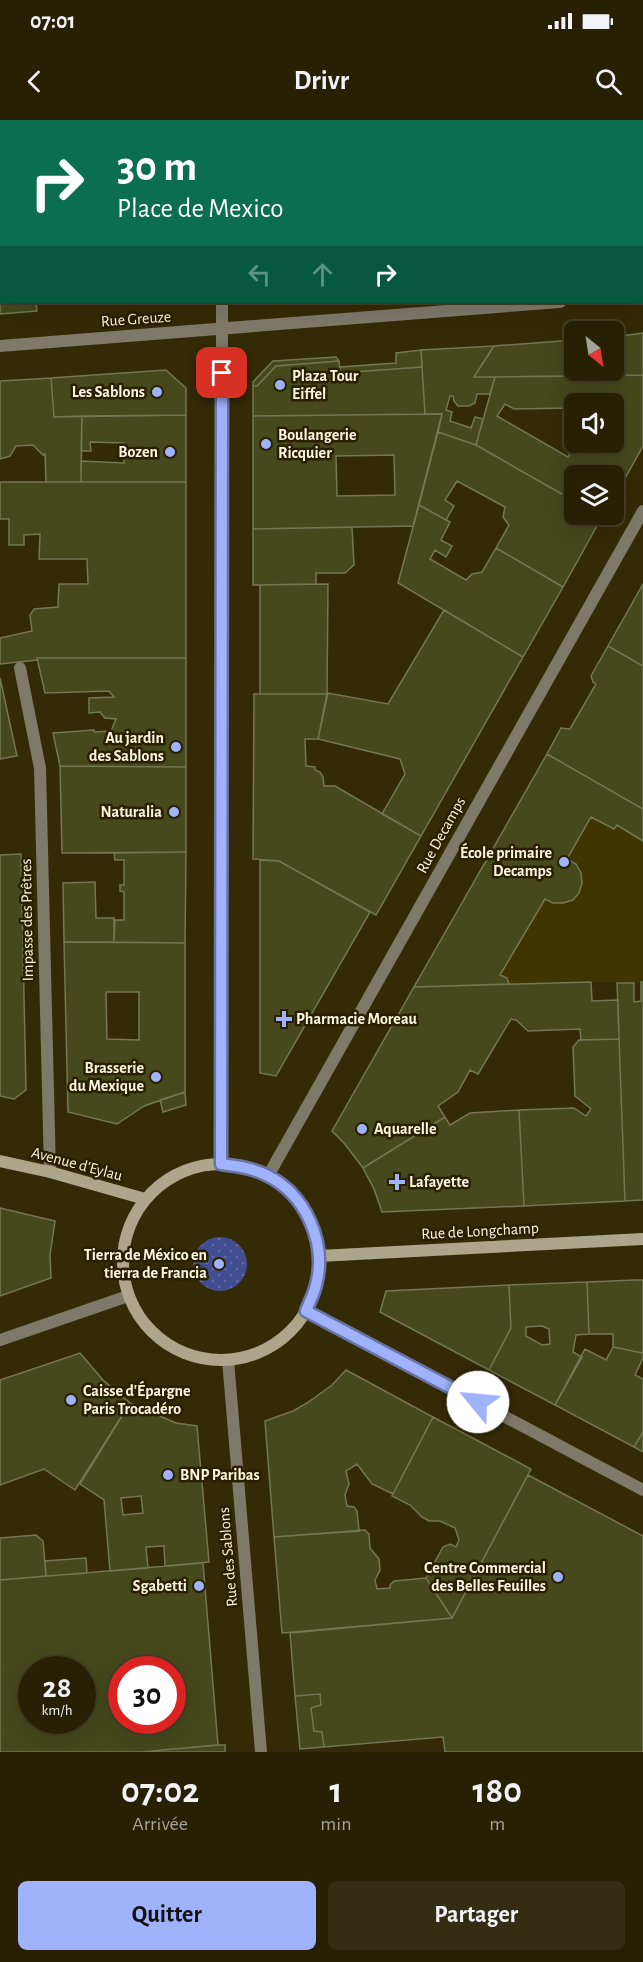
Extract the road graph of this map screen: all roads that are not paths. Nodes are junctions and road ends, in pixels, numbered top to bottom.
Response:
1 (222, 303) edge
2 (548, 303) edge
3 (222, 330) junction
4 (0, 346) edge
5 (643, 510) edge
6 (20, 668) dead end
7 (0, 1161) edge
8 (221, 1164) junction
9 (50, 1172) junction
10 (268, 1176) junction
11 (145, 1199) junction
12 (643, 1239) edge
13 (319, 1256) junction
14 (128, 1296) junction
15 (306, 1311) junction
16 (0, 1340) edge
17 (228, 1360) junction
18 (643, 1490) edge
19 (261, 1752) edge

1 - 3 street
2 - 3 street, Rue Greuze
3 - 4 street, Rue Greuze
3 - 8 street
5 - 10 street, Rue Decamps
6 - 9 street, Impasse des Prêtres
7 - 9 street, Avenue d'Eylau
8 - 10 street
8 - 11 street
9 - 11 street, Avenue d'Eylau
10 - 13 street
11 - 14 street
12 - 13 street, Rue de Longchamp
13 - 15 street
14 - 16 street
14 - 17 street
15 - 17 street
15 - 18 street
17 - 19 street, Rue des Sablons

